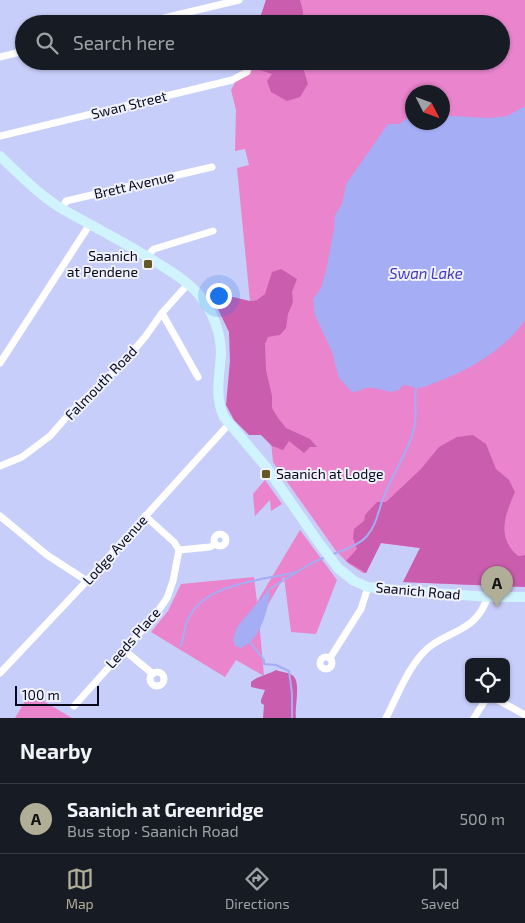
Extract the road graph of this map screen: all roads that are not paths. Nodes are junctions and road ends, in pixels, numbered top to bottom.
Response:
1 (240, 0) edge
2 (177, 15) edge
3 (15, 53) edge
4 (0, 57) edge
5 (248, 70) edge
6 (0, 136) edge
7 (0, 158) edge
8 (212, 167) dead end
9 (62, 209) junction
10 (90, 224) junction
11 (213, 231) dead end
12 (147, 256) junction
13 (188, 284) junction
14 (162, 313) junction
15 (0, 363) edge
16 (198, 377) dead end
17 (229, 424) junction
18 (0, 466) edge
19 (145, 516) junction
20 (1, 520) edge
21 (215, 544) dead end
22 (179, 550) junction
23 (87, 581) junction
24 (368, 587) junction
25 (488, 597) junction
26 (525, 597) edge
27 (124, 650) junction
28 (330, 658) dead end
29 (0, 674) edge
30 (154, 674) dead end
31 (483, 703) edge
32 (503, 703) edge
33 (74, 706) dead end
34 (525, 715) edge
35 (386, 718) edge
36 (474, 718) edge

1 - 2 street
3 - 4 street
5 - 6 street, Swan Street
7 - 9 main road, Saanich Road
8 - 9 street, Brett Avenue
9 - 10 main road, Saanich Road
10 - 12 main road, Saanich Road
10 - 15 street
11 - 12 street
12 - 13 main road, Saanich Road
13 - 14 street, Falmouth Road
13 - 17 main road, Saanich Road
14 - 16 street
14 - 18 street, Falmouth Road
17 - 19 street, Lodge Avenue
17 - 24 main road, Saanich Road
19 - 22 street
19 - 23 street, Lodge Avenue
20 - 23 street
21 - 22 street
22 - 27 street, Leeds Place
23 - 29 street, Lodge Avenue
24 - 25 main road, Saanich Road
24 - 28 street
25 - 26 main road, Saanich Road
25 - 35 street
27 - 30 street
27 - 33 street, Leeds Place
31 - 36 street
32 - 34 street

